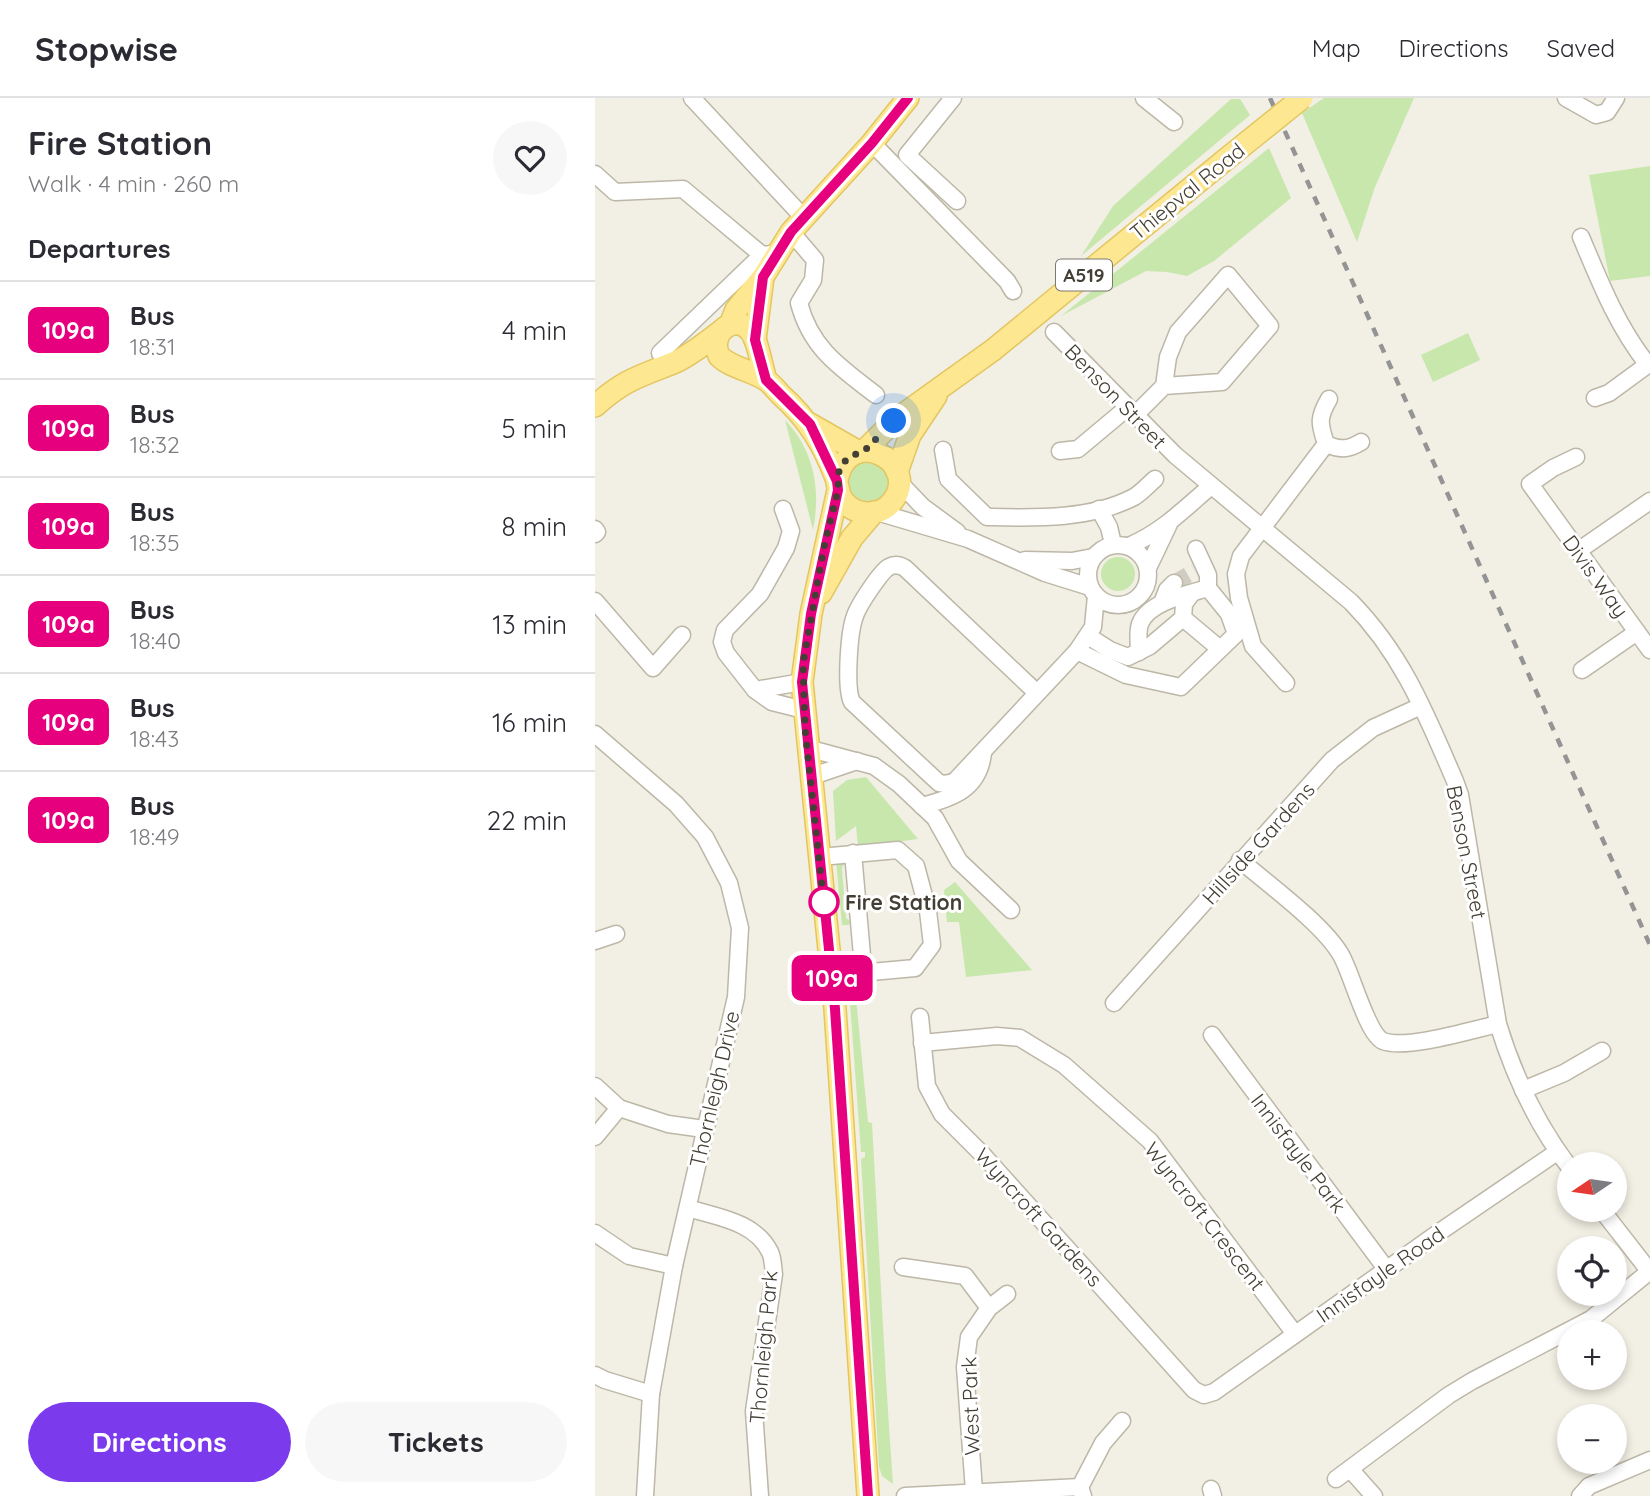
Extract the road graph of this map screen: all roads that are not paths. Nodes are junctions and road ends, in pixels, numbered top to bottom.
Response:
1 (692, 98) edge
2 (908, 98) edge
3 (953, 98) edge
4 (1144, 98) edge
5 (1301, 98) edge
6 (1566, 98) edge
7 (1616, 98) edge
8 (1174, 122) dead end
9 (872, 143) junction
10 (595, 174) edge
11 (957, 201) dead end
12 (797, 225) junction
13 (1581, 237) dead end
14 (769, 254) junction
15 (763, 277) junction
16 (1013, 291) dead end
17 (706, 309) junction
18 (725, 328) junction
19 (1054, 332) dead end
20 (755, 342) junction
21 (667, 358) junction
22 (732, 363) junction
23 (1649, 364) edge
24 (766, 380) junction
25 (1164, 386) junction
26 (941, 388) junction
27 (876, 395) dead end
28 (1595, 398) dead end
29 (1329, 399) dead end
30 (595, 406) edge
31 (1131, 412) junction
32 (810, 424) junction
33 (1361, 442) dead end
34 (1326, 444) junction
35 (943, 450) dead end
36 (1059, 451) dead end
37 (862, 452) junction
38 (1576, 457) dead end
39 (898, 477) junction
40 (1154, 479) dead end
41 (837, 485) junction
42 (1211, 486) junction
43 (1650, 502) edge
44 (783, 509) dead end
45 (1099, 509) junction
46 (875, 512) junction
47 (1169, 524) junction
48 (1263, 528) junction
49 (968, 540) junction
50 (1121, 545) junction
51 (1196, 549) dead end
52 (1578, 551) junction
53 (1093, 557) junction
54 (1012, 559) junction
55 (1148, 568) junction
56 (1174, 583) tunnel mouth
57 (1208, 588) junction
58 (1093, 591) junction
59 (1192, 593) junction
60 (595, 601) edge
61 (1162, 603) junction
62 (1124, 605) junction
63 (811, 614) junction
64 (1183, 618) junction
65 (1090, 631) junction
66 (1637, 632) junction
67 (682, 635) dead end
68 (1220, 649) junction
69 (1650, 650) edge
70 (1077, 651) junction
71 (1139, 652) junction
72 (1582, 670) dead end
73 (802, 682) junction
74 (1286, 683) dead end
75 (755, 690) junction
76 (1037, 693) junction
77 (1421, 706) junction
78 (804, 710) junction
79 (595, 734) edge
80 (807, 748) junction
81 (984, 751) junction
82 (857, 761) junction
83 (810, 777) junction
84 (922, 806) junction
85 (853, 853) junction
86 (820, 857) junction
87 (1240, 860) junction
88 (1011, 910) dead end
89 (616, 934) dead end
90 (595, 941) edge
91 (844, 944) junction
92 (1114, 1003) dead end
93 (920, 1017) dead end
94 (1498, 1024) junction
95 (1212, 1035) dead end
96 (922, 1043) junction
97 (1602, 1051) dead end
98 (595, 1086) edge
99 (1523, 1090) junction
100 (619, 1108) junction
101 (704, 1129) junction
102 (595, 1137) edge
103 (1557, 1152) joint
104 (688, 1208) junction
105 (1611, 1222) edge
106 (595, 1233) edge
107 (674, 1266) junction
108 (903, 1267) dead end
109 (1387, 1270) junction
110 (1650, 1272) edge
111 (1007, 1294) dead end
112 (989, 1308) junction
113 (1295, 1334) junction
114 (598, 1383) edge
115 (651, 1394) junction
116 (1204, 1395) joint
117 (1122, 1421) dead end
118 (1650, 1460) edge
119 (1350, 1469) junction
120 (1336, 1479) dead end
121 (974, 1491) junction
122 (1081, 1492) edge
123 (645, 1496) edge
124 (760, 1496) edge
125 (868, 1496) edge
126 (905, 1496) edge
127 (1374, 1496) edge
128 (1580, 1496) edge

1 - 12 street
2 - 9 main road
3 - 11 street
4 - 8 street
5 - 26 main road, Thiepval Road / A519, bridge
6 - 7 street
9 - 12 main road
9 - 16 street
10 - 14 street
12 - 14 main road
12 - 27 street
13 - 23 street
14 - 15 main road
14 - 17 street
15 - 18 main road
15 - 20 main road
17 - 18 street
17 - 21 street
18 - 20 main road
18 - 21 main road
18 - 22 main road
19 - 31 street, Benson Street
20 - 22 main road
20 - 24 main road
21 - 22 main road
21 - 30 main road
22 - 24 main road
23 - 28 street
24 - 32 main road
25 - 25 street
25 - 31 street
26 - 37 main road, Thiepval Road / A519
26 - 39 main road, Thiepval Road / A519
29 - 34 street
31 - 36 street
31 - 42 street, Benson Street
32 - 37 main road
32 - 41 main road
33 - 34 street
34 - 48 street
35 - 45 street
37 - 39 main road
37 - 41 main road, A519
38 - 52 street, Divis Way
39 - 46 main road, A519
39 - 49 street
40 - 45 street
41 - 46 main road
41 - 63 main road, A519
42 - 47 street
42 - 48 street, Benson Street
43 - 52 street
44 - 75 street
45 - 50 street
46 - 49 street
46 - 63 main road, A519
47 - 50 street
47 - 55 street
48 - 74 street
48 - 77 street, Benson Street
49 - 54 street
50 - 53 street
50 - 55 street
51 - 57 street
52 - 66 street, Divis Way
53 - 54 street
53 - 58 street
54 - 58 street
55 - 62 street
56 - 61 street
57 - 59 street
57 - 68 street
58 - 62 street
58 - 65 street
59 - 61 street
59 - 64 street
60 - 67 street
61 - 71 street
62 - 65 street
63 - 73 main road, A519
64 - 68 street
64 - 71 street
65 - 70 street
65 - 71 street
66 - 69 street, Divis Way
66 - 72 street
68 - 70 street
70 - 76 street
73 - 75 street
73 - 78 main road, A519
75 - 78 street
76 - 81 street
76 - 81 street
77 - 87 street, Hillside Gardens
77 - 94 street, Benson Street
78 - 80 main road, A519
79 - 101 street, Thornleigh Drive
80 - 82 street
80 - 83 main road, A519
81 - 84 street
82 - 83 street
82 - 84 street
83 - 86 main road, A519
84 - 88 street
85 - 86 street
85 - 91 street
85 - 91 street
86 - 91 main road, A519
87 - 92 street, Hillside Gardens
87 - 94 street
89 - 90 street
91 - 125 main road, A519
93 - 96 street, Wyncroft Gardens
94 - 99 street, Benson Street
95 - 109 street, Innisfayle Park
96 - 113 street, Wyncroft Crescent
96 - 116 street, Wyncroft Gardens
97 - 99 street
98 - 100 street
99 - 103 street, Benson Street
100 - 101 street
100 - 102 street
101 - 104 street, Thornleigh Drive
103 - 109 street, Innisfayle Road
104 - 107 street, Thornleigh Drive
104 - 124 street, Thornleigh Park
105 - 110 street
106 - 107 street
107 - 115 street, Thornleigh Drive
108 - 112 street
109 - 113 street, Innisfayle Road
110 - 119 street
111 - 112 street, West Park
112 - 121 street, West Park
113 - 116 street, Innisfayle Road
114 - 115 street
115 - 123 street, Thornleigh Drive
117 - 122 street
118 - 128 street
119 - 120 street
119 - 127 street
121 - 122 street
121 - 126 street

